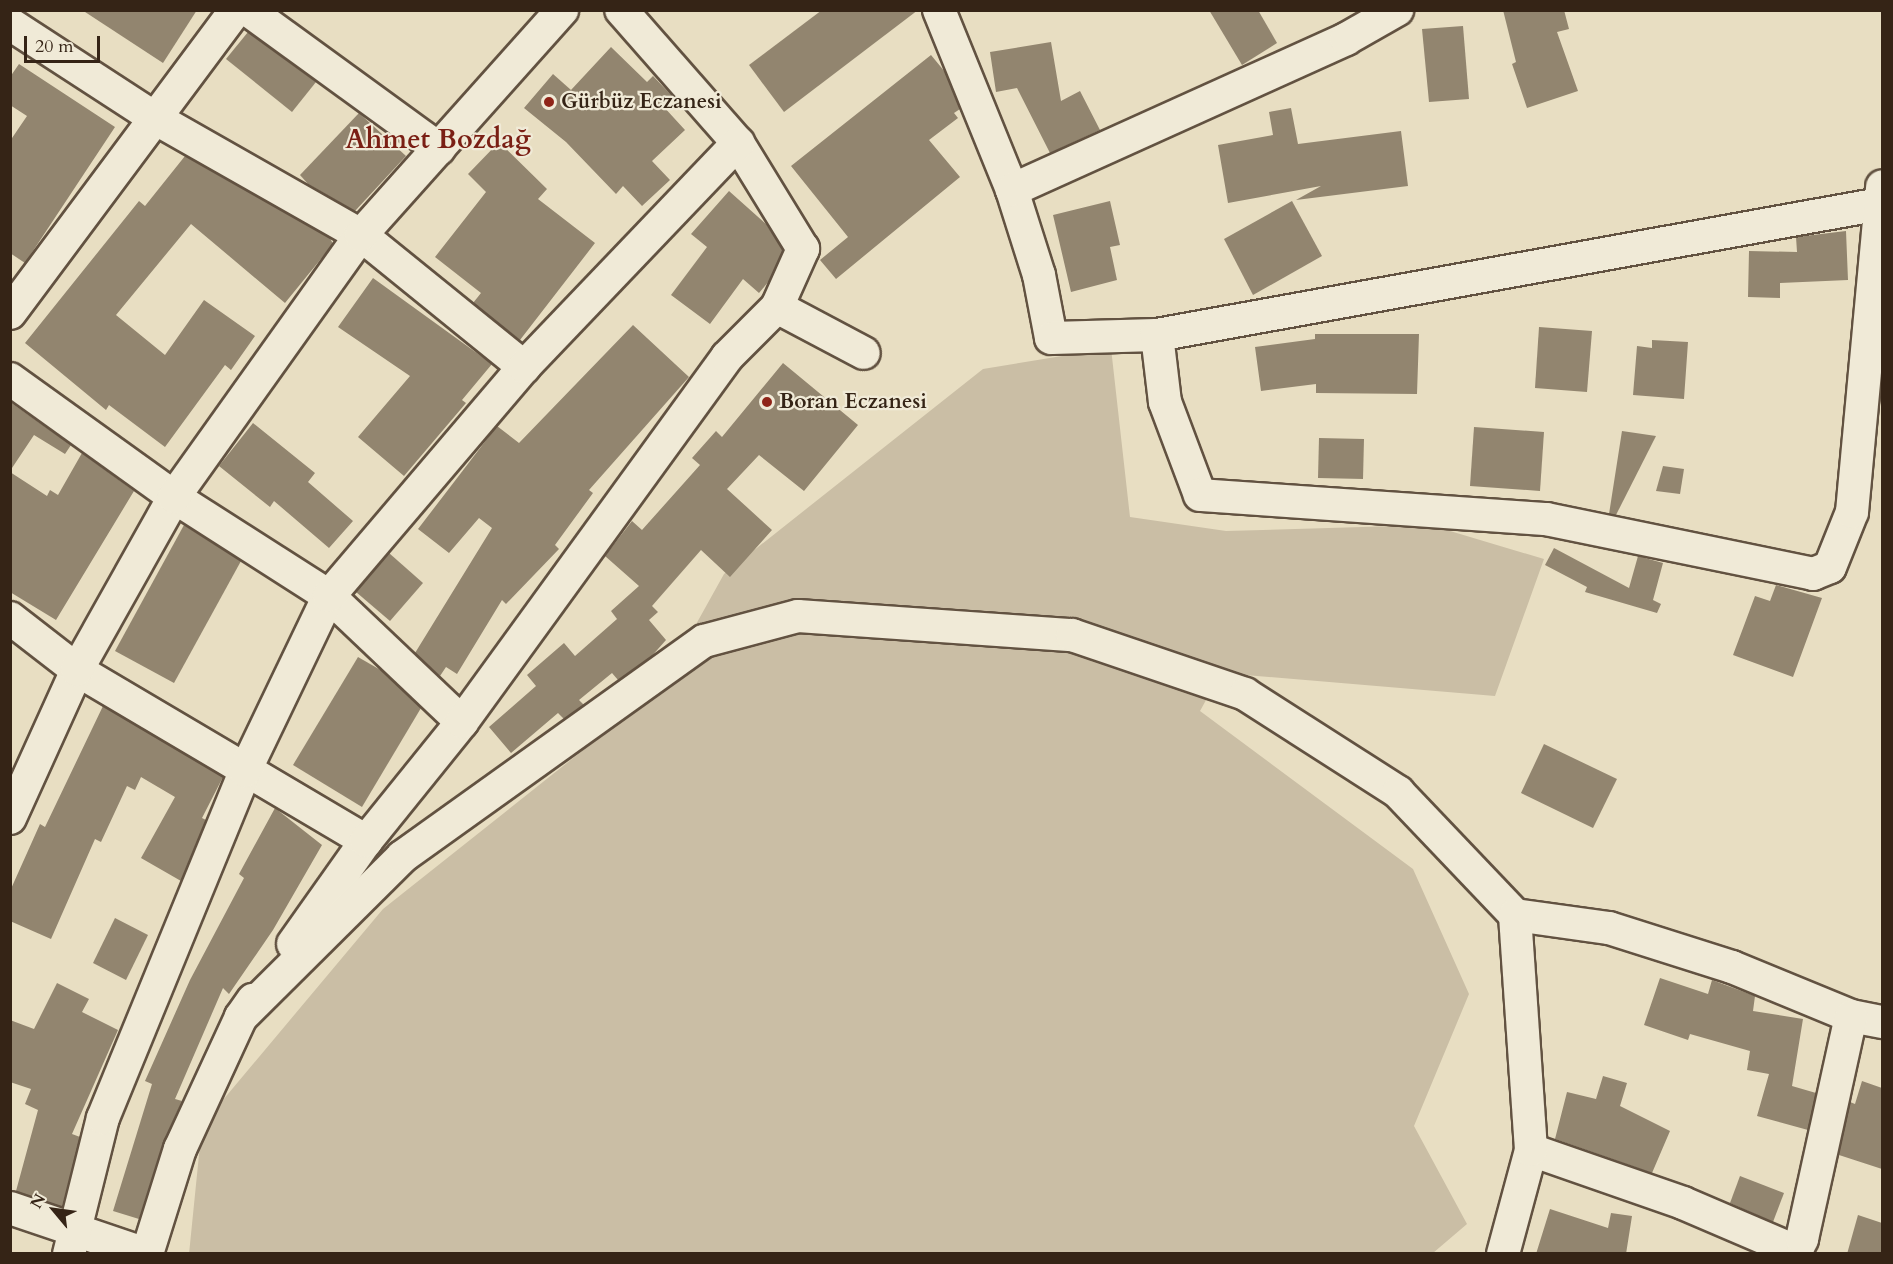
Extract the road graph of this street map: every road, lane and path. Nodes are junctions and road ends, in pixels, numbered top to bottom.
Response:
1 (236, 10) edge
2 (248, 10) edge
3 (562, 10) edge
4 (621, 10) edge
5 (939, 10) edge
6 (1397, 10) edge
7 (10, 24) edge
8 (153, 117) junction
9 (738, 143) junction
10 (439, 149) junction
11 (1012, 190) junction
12 (1881, 195) edge
13 (361, 235) junction
14 (777, 307) junction
15 (10, 313) edge
16 (1157, 335) junction
17 (864, 353) dead end
18 (524, 367) junction
19 (10, 379) edge
20 (174, 497) junction
21 (329, 596) junction
22 (10, 618) edge
23 (77, 670) junction
24 (462, 722) junction
25 (245, 771) junction
26 (10, 818) edge
27 (366, 841) junction
28 (1515, 915) junction
29 (1851, 1016) junction
30 (241, 1017) junction
31 (1882, 1022) edge
32 (1531, 1150) junction
33 (10, 1208) edge
34 (71, 1241) edge
35 (1795, 1252) edge
36 (146, 1254) edge
37 (1503, 1254) edge

1 - 8 street
2 - 10 street
3 - 10 street
4 - 9 street
5 - 11 street
6 - 11 street
7 - 8 street
8 - 13 street
8 - 15 street
9 - 14 street
9 - 18 street
10 - 13 street
11 - 16 street
12 - 16 street
12 - 16 street
13 - 18 street
13 - 20 street
14 - 17 street
14 - 24 street
18 - 21 street
19 - 20 street
20 - 21 street
20 - 23 street
21 - 24 street
21 - 25 street
22 - 23 street
23 - 25 street
23 - 26 street
24 - 27 street
25 - 27 street
25 - 34 street
27 - 30 street
28 - 29 street
28 - 30 street
28 - 32 street
29 - 31 street
29 - 35 street
30 - 36 street
32 - 35 street
32 - 37 street
33 - 34 street
34 - 36 street

